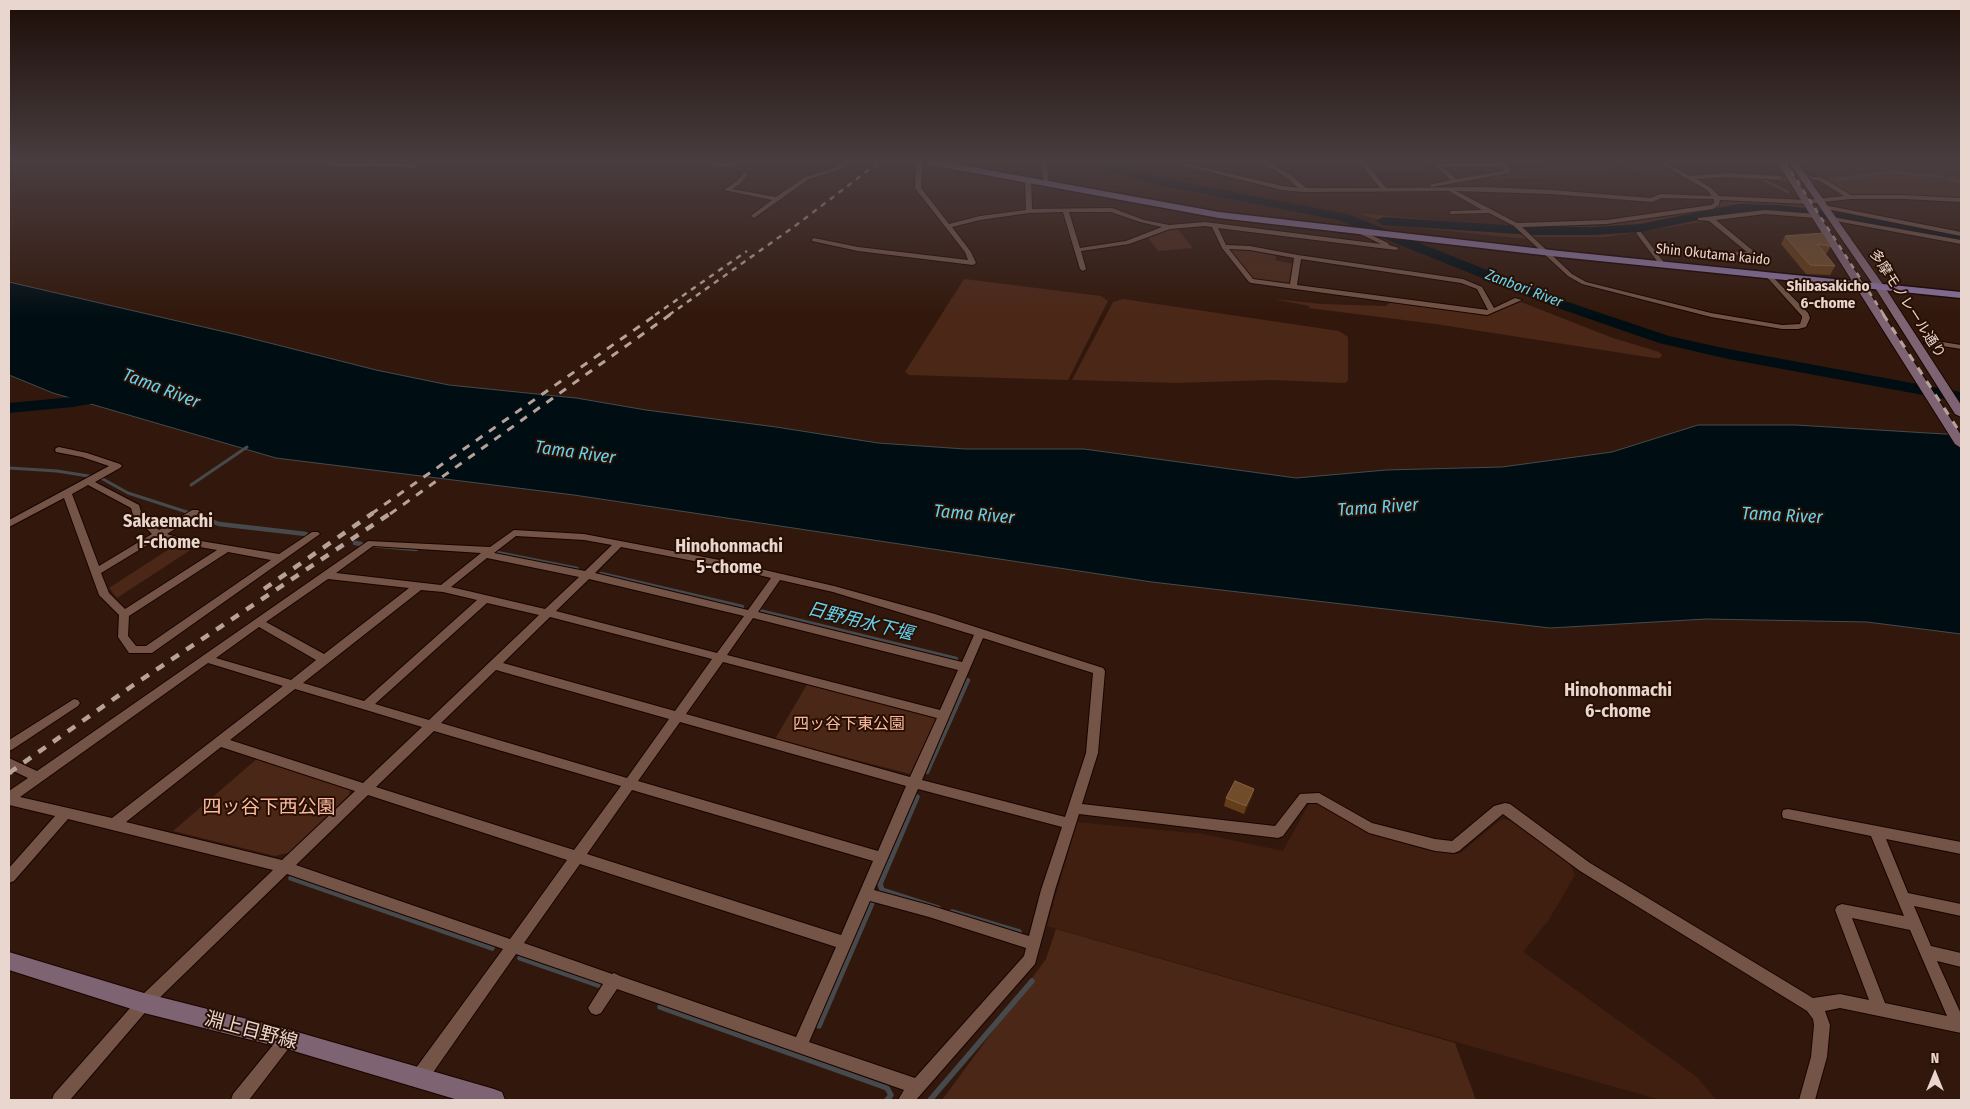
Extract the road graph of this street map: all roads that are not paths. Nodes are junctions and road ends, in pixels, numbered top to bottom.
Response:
1 (757, 214) edge
2 (938, 214) edge
3 (1010, 214) edge
4 (1067, 214) edge
5 (1122, 214) edge
6 (1216, 214) edge
7 (1496, 214) edge
8 (1662, 214) edge
9 (1751, 214) edge
10 (1787, 214) edge
11 (1829, 214) edge
12 (1865, 214) edge
13 (754, 216) dead end
14 (1815, 216) joint
15 (1832, 218) junction
16 (1700, 219) dead end
17 (1711, 219) junction
18 (1215, 222) junction
19 (1516, 225) junction
20 (949, 226) junction
21 (1169, 227) junction
22 (1356, 230) junction
23 (1639, 233) dead end
24 (1961, 234) edge
25 (814, 240) dead end
26 (1961, 242) edge
27 (1224, 247) junction
28 (1077, 250) junction
29 (1546, 252) junction
30 (1712, 253) dead end
31 (1298, 257) junction
32 (1662, 264) junction
33 (1083, 269) dead end
34 (1768, 275) junction
35 (1859, 284) junction
36 (1879, 286) junction
37 (1293, 288) junction
38 (1961, 295) edge
39 (1518, 300) dead end
40 (1492, 311) junction
41 (1927, 341) dead end
42 (1961, 347) edge
43 (1961, 414) edge
44 (1961, 444) edge
45 (59, 450) dead end
46 (94, 479) junction
47 (67, 492) junction
48 (191, 514) dead end
49 (9, 524) edge
50 (158, 534) junction
51 (315, 534) dead end
52 (619, 544) junction
53 (227, 548) junction
54 (488, 552) junction
55 (281, 558) junction
56 (96, 572) junction
57 (326, 575) junction
58 (587, 575) junction
59 (778, 576) junction
60 (419, 586) junction
61 (443, 589) junction
62 (486, 598) junction
63 (548, 613) junction
64 (124, 614) junction
65 (751, 614) junction
66 (258, 622) junction
67 (980, 633) junction
68 (720, 657) junction
69 (207, 658) junction
70 (325, 660) junction
71 (494, 665) junction
72 (964, 667) junction
73 (293, 685) junction
74 (74, 703) dead end
75 (366, 706) junction
76 (944, 715) junction
77 (678, 716) junction
78 (432, 726) junction
79 (220, 742) junction
80 (9, 746) edge
81 (9, 763) edge
82 (39, 778) junction
83 (914, 782) junction
84 (629, 784) junction
85 (366, 789) junction
86 (9, 799) edge
87 (1074, 808) junction
88 (65, 813) junction
89 (1788, 814) dead end
90 (1069, 823) junction
91 (114, 824) junction
92 (1876, 831) junction
93 (1961, 848) edge
94 (577, 857) junction
95 (882, 858) junction
96 (285, 867) junction
97 (9, 877) edge
98 (866, 894) junction
99 (1904, 898) junction
100 (1961, 910) edge
101 (1914, 924) junction
102 (845, 943) junction
103 (1033, 944) junction
104 (514, 946) junction
105 (1926, 952) junction
106 (1961, 960) edge
107 (9, 961) edge
108 (614, 980) junction
109 (144, 1003) junction
110 (1812, 1006) junction
111 (596, 1008) dead end
112 (1880, 1009) junction
113 (1960, 1026) edge
114 (287, 1039) junction
115 (800, 1045) junction
116 (419, 1078) junction
117 (918, 1087) junction
118 (60, 1100) edge
119 (239, 1100) edge
120 (494, 1100) edge
121 (906, 1100) edge
122 (1807, 1100) edge

1 - 13 street
2 - 20 street
3 - 20 street
4 - 28 street
5 - 21 street
6 - 22 main road
7 - 19 street
8 - 19 street
9 - 17 street
10 - 14 street
11 - 15 main road, 多摩モノレール通り
12 - 24 street
14 - 35 main road, 多摩モノレール通り
15 - 26 street
15 - 36 main road, 多摩モノレール通り
16 - 17 street
17 - 30 street
18 - 21 street
18 - 22 street
18 - 27 street
19 - 29 street
20 - 25 street
21 - 28 street
22 - 29 main road, Shin Okutama kaido
23 - 32 street
27 - 31 street
27 - 37 street
28 - 33 street
29 - 32 main road, Shin Okutama kaido
29 - 34 street
31 - 37 street
31 - 40 street
32 - 34 main road, Shin Okutama kaido
34 - 35 main road, Shin Okutama kaido
35 - 36 main road
35 - 44 main road, 多摩モノレール通り
36 - 38 main road
36 - 43 main road, 多摩モノレール通り
37 - 40 street
39 - 40 street
41 - 42 street
45 - 46 street
46 - 47 street
46 - 50 street
47 - 49 street
47 - 56 street
48 - 50 street
50 - 53 street
50 - 56 street
51 - 55 street
52 - 54 street
52 - 58 street
52 - 59 street
53 - 55 street
53 - 64 street
54 - 57 street
54 - 58 street
54 - 61 street
55 - 64 street
56 - 64 street
57 - 60 street
57 - 66 street
58 - 63 street
58 - 65 street
59 - 65 street
59 - 67 street
60 - 61 street
60 - 70 street
61 - 62 street
62 - 63 street
62 - 75 street
63 - 68 street
63 - 71 street
65 - 68 street
65 - 72 street
66 - 69 street
66 - 70 street
67 - 72 street
67 - 87 street
68 - 76 street
68 - 77 street
69 - 73 street
69 - 82 street
70 - 73 street
71 - 77 street
71 - 78 street
72 - 76 street
73 - 75 street
73 - 79 street
74 - 80 street
75 - 78 street
76 - 83 street
77 - 83 street
77 - 84 street
78 - 84 street
78 - 85 street
79 - 85 street
79 - 91 street
81 - 82 street
82 - 86 street
83 - 90 street
83 - 95 street
84 - 94 street
84 - 95 street
85 - 94 street
85 - 96 street
86 - 88 street
87 - 90 street
87 - 110 street
88 - 91 street
88 - 97 street
89 - 92 street
90 - 103 street
91 - 96 street
92 - 93 street
92 - 99 street
94 - 102 street
94 - 104 street
95 - 98 street
96 - 104 street
96 - 109 street
98 - 102 street
98 - 103 street
99 - 100 street
99 - 101 street
101 - 105 street
101 - 112 street
102 - 115 street
103 - 117 street
104 - 108 street
104 - 116 street
105 - 106 street
105 - 113 street
107 - 109 main road, 淵上日野線
108 - 111 street
108 - 115 street
109 - 114 main road, 淵上日野線
109 - 118 street
110 - 112 street
110 - 122 street
112 - 113 street
114 - 116 main road, 淵上日野線
114 - 119 street
115 - 117 street
116 - 120 main road, 淵上日野線
117 - 121 street

